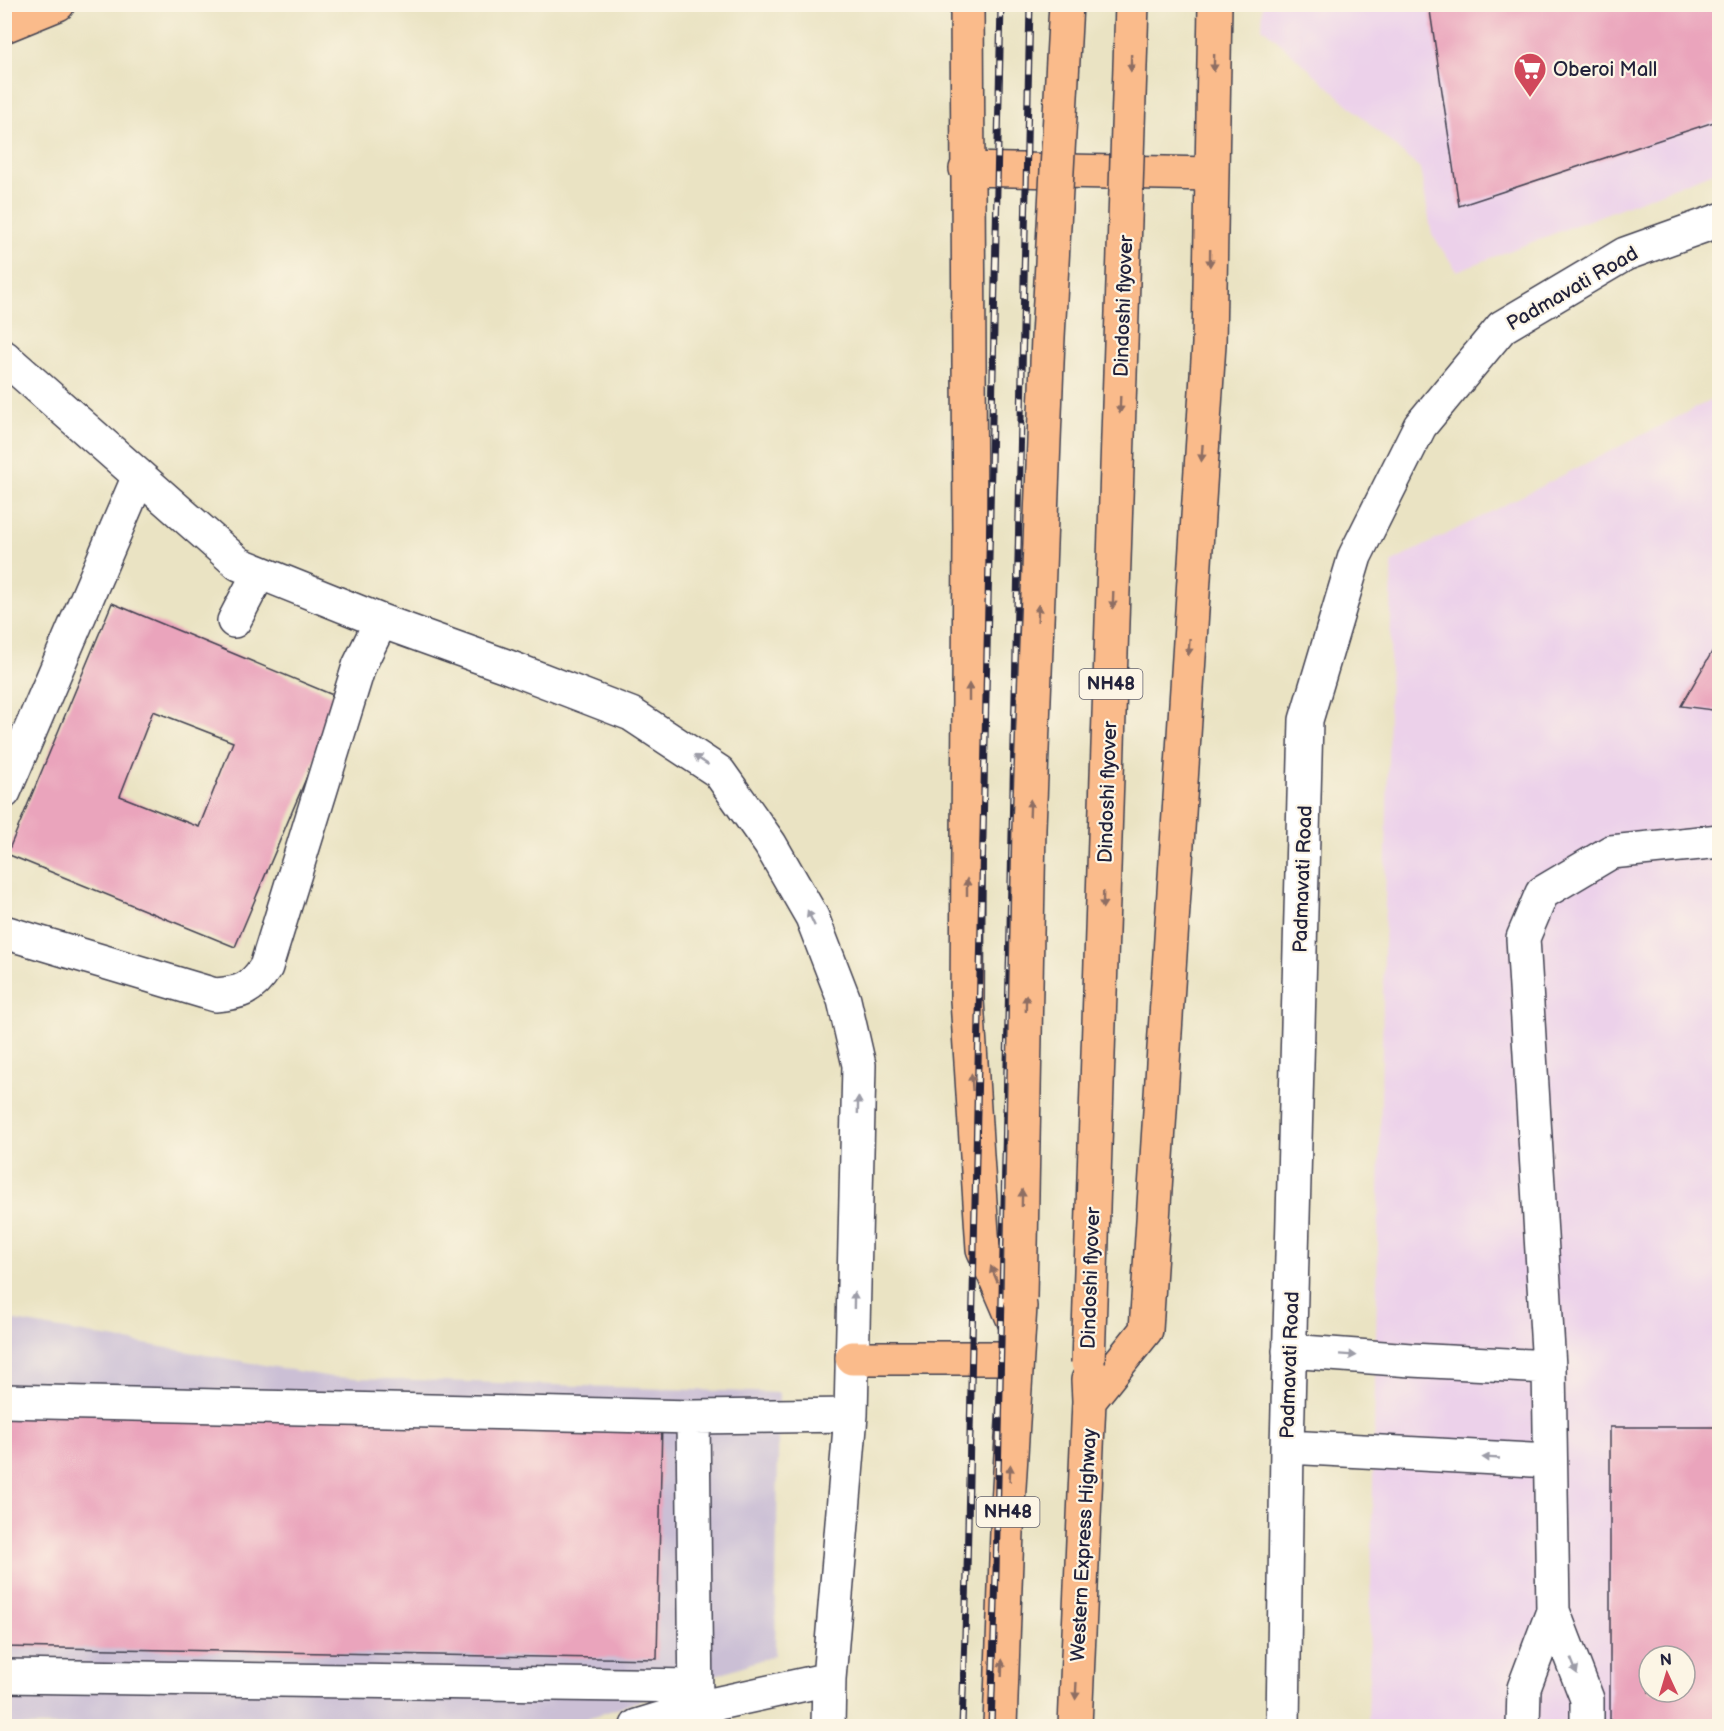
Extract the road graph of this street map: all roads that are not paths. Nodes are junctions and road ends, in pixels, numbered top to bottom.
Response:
1 (58, 4) edge
2 (967, 4) edge
3 (1066, 4) edge
4 (1132, 4) edge
5 (1215, 4) edge
6 (4, 26) edge
7 (966, 169) junction
8 (1212, 174) junction
9 (1719, 220) edge
10 (4, 357) edge
11 (140, 476) junction
12 (259, 573) junction
13 (234, 621) dead end
14 (381, 621) junction
15 (4, 792) edge
16 (1719, 841) edge
17 (4, 932) edge
18 (1018, 1328) junction
19 (1290, 1351) junction
20 (852, 1358) junction
21 (1088, 1363) joint
22 (1549, 1367) junction
23 (4, 1401) edge
24 (1089, 1401) junction
25 (852, 1415) junction
26 (693, 1417) junction
27 (1287, 1447) junction
28 (1550, 1461) junction
29 (1553, 1611) junction
30 (4, 1676) edge
31 (829, 1679) junction
32 (696, 1697) junction
33 (637, 1726) edge
34 (828, 1726) edge
35 (1000, 1726) edge
36 (1075, 1726) edge
37 (1283, 1726) edge
38 (1523, 1726) edge
39 (1587, 1726) edge

1 - 6 main road
2 - 7 main road
18 -> 3 main road, NH48, bridge
4 -> 21 main road, Dindoshi flyover / NH48, bridge
5 -> 8 main road
7 - 8 main road
18 -> 7 main road
8 -> 24 main road
9 - 19 street, Padmavati Road
10 - 11 street
11 - 12 street
11 - 15 street
12 - 13 street
12 - 14 street
14 - 17 street
20 -> 14 street
16 - 22 street
18 - 20 main road
35 -> 18 main road, NH48
19 -> 22 street
19 - 27 street, Padmavati Road
20 - 25 street
21 - 24 main road, Western Express Highway / NH48
22 - 28 street
23 - 26 street
24 -> 36 main road, Western Express Highway / NH48
25 - 26 street
25 - 31 street
26 - 32 street
28 -> 27 street
27 - 37 street, Padmavati Road
28 - 29 street
29 - 38 street
29 -> 39 street
30 - 32 street
31 - 32 street
31 - 34 street
32 - 33 street

